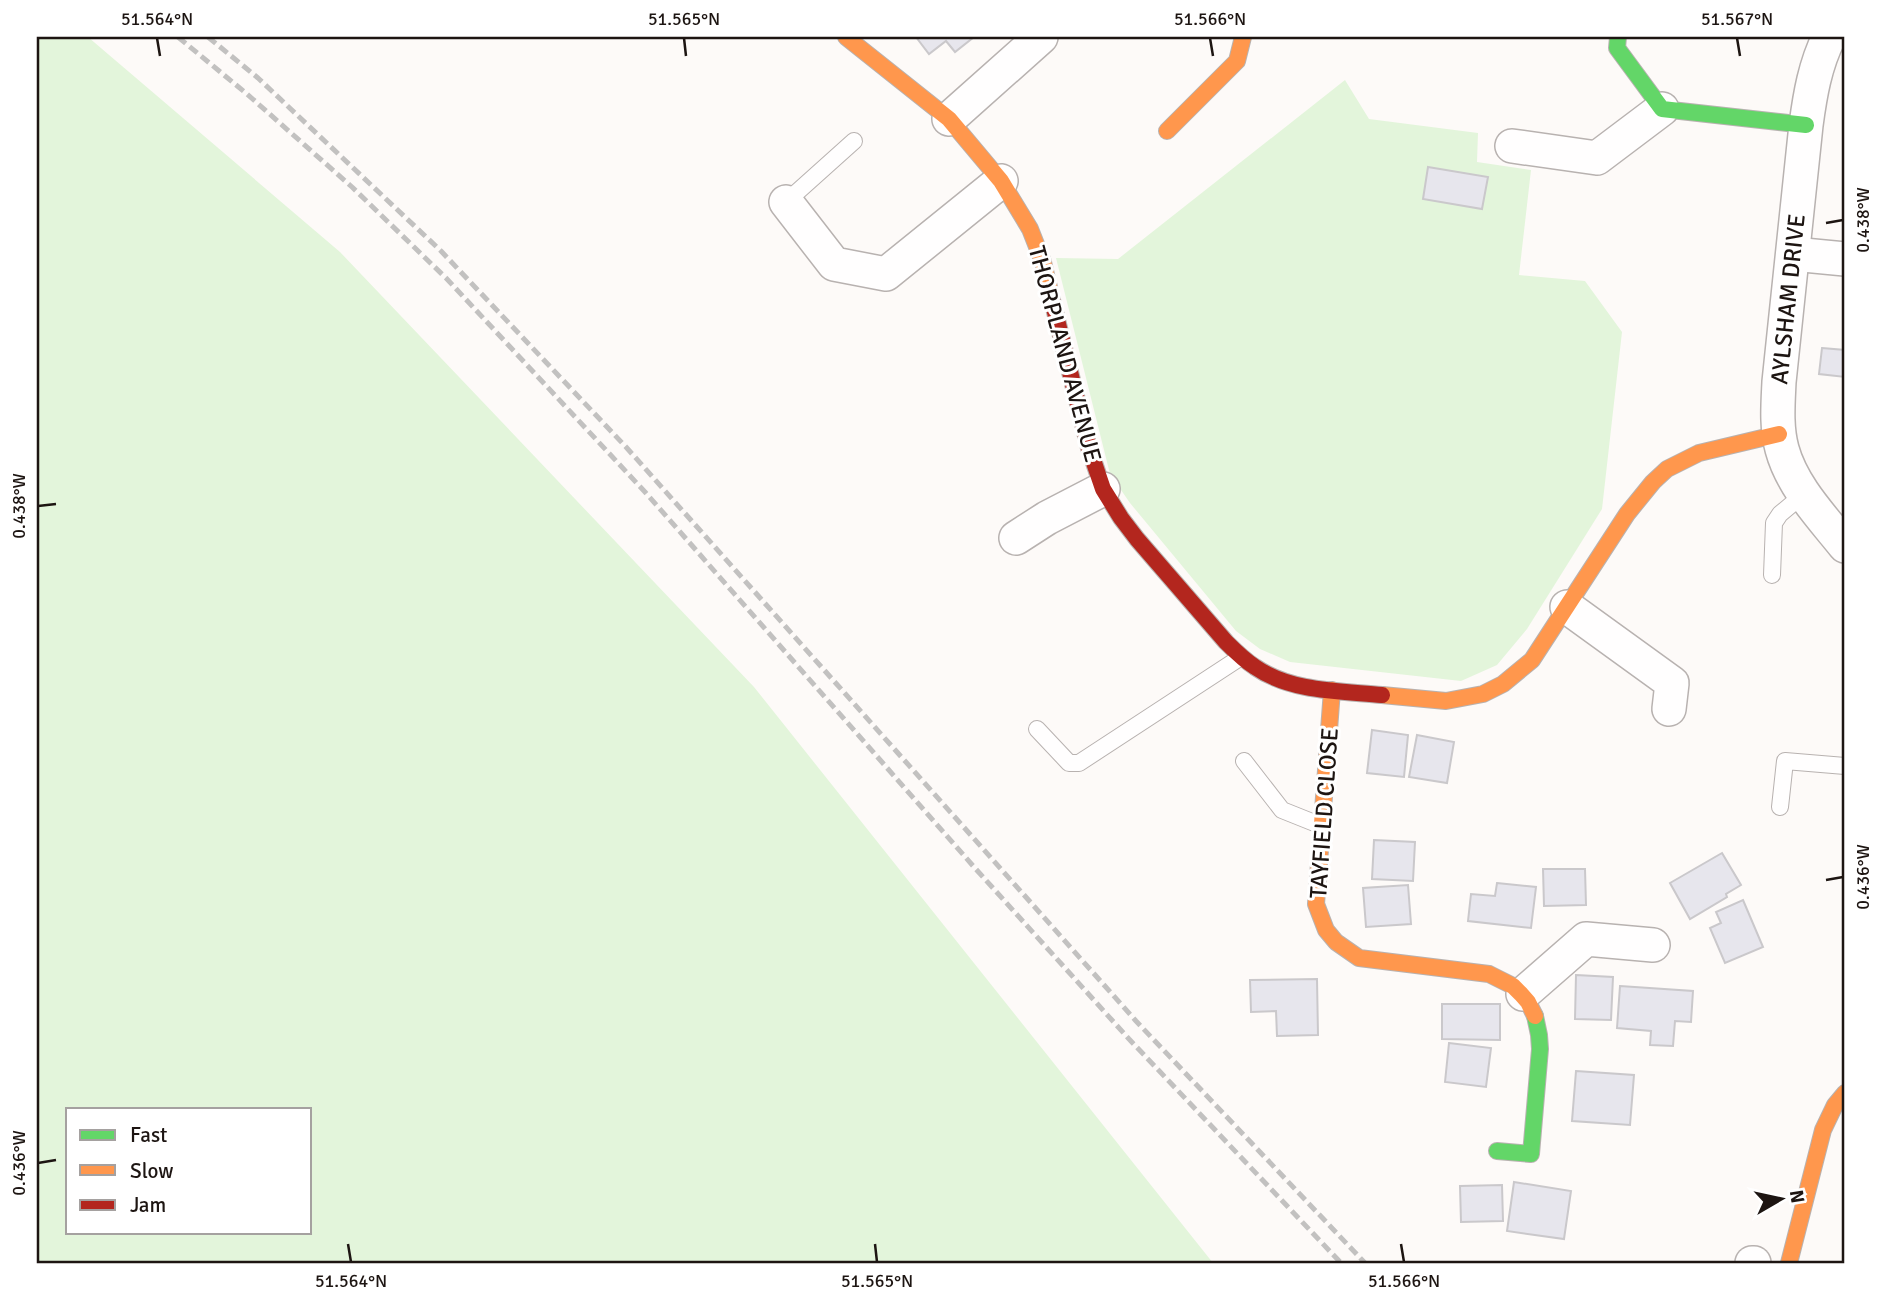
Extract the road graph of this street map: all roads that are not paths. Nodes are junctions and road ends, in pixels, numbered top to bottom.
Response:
1 (846, 37) edge
2 (1041, 37) edge
3 (1243, 37) edge
4 (1618, 37) edge
5 (1829, 37) edge
6 (1662, 109) junction
7 (949, 118) junction
8 (1805, 125) junction
9 (1167, 131) dead end
10 (854, 142) dead end
11 (1512, 146) dead end
12 (1001, 181) junction
13 (786, 202) joint
14 (1793, 254) junction
15 (1845, 259) edge
16 (1779, 434) junction
17 (1103, 489) junction
18 (1804, 494) junction
19 (1016, 538) dead end
20 (1845, 545) edge
21 (1772, 575) dead end
22 (1567, 607) junction
23 (1241, 657) junction
24 (1332, 690) junction
25 (1669, 709) dead end
26 (1037, 729) dead end
27 (1244, 761) dead end
28 (1845, 766) edge
29 (1780, 807) dead end
30 (1322, 826) junction
31 (1653, 945) dead end
32 (1523, 994) junction
33 (1845, 1093) edge
34 (1497, 1151) dead end
35 (1789, 1263) edge

1 - 7 street, THORPLAND AVENUE
2 - 7 street
3 - 9 street
4 - 6 street
5 - 8 street, AYLSHAM DRIVE
6 - 8 street
6 - 11 street
7 - 12 street, THORPLAND AVENUE
8 - 14 street, AYLSHAM DRIVE
10 - 13 lane
12 - 13 street
12 - 17 street, THORPLAND AVENUE
14 - 15 street
14 - 16 street, AYLSHAM DRIVE
16 - 18 street, AYLSHAM DRIVE
16 - 22 street, THORPLAND AVENUE
17 - 19 street, THORPLAND AVENUE
17 - 23 street, THORPLAND AVENUE
18 - 20 street, AYLSHAM DRIVE
18 - 21 lane
22 - 24 street, THORPLAND AVENUE
22 - 25 street
23 - 24 street, THORPLAND AVENUE
23 - 26 lane
24 - 30 street, TAYFIELD CLOSE
27 - 30 lane
28 - 29 lane
30 - 32 street, TAYFIELD CLOSE
31 - 32 street
32 - 34 street
33 - 35 street

